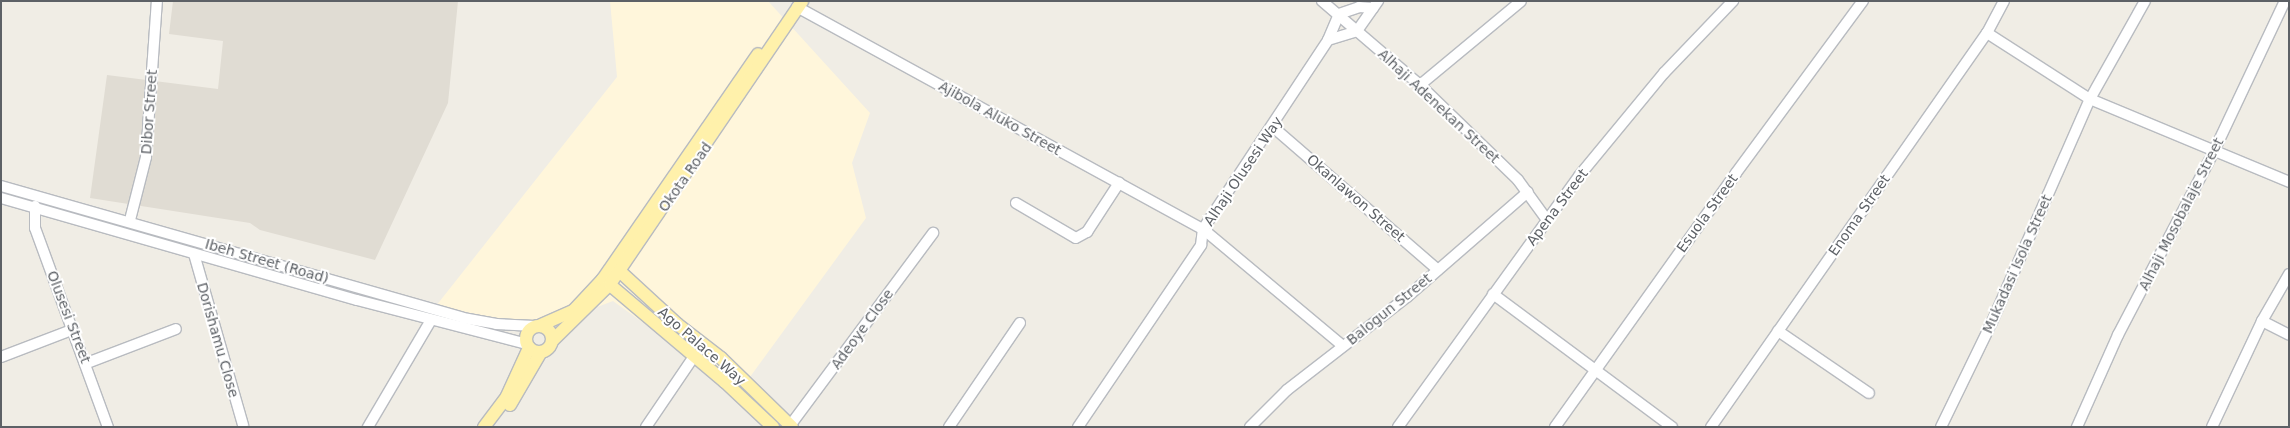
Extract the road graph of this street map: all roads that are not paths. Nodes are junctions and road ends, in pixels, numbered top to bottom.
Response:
1 (157, 1) edge
2 (1322, 1) edge
3 (1521, 1) edge
4 (1733, 1) edge
5 (1863, 1) edge
6 (2004, 1) edge
7 (2145, 1) edge
8 (2285, 1) edge
9 (798, 3) edge
10 (1376, 5) edge
11 (1339, 14) junction
12 (1357, 31) junction
13 (1987, 33) junction
14 (1328, 40) junction
15 (1420, 85) junction
16 (2090, 99) junction
17 (1273, 127) junction
18 (2214, 151) junction
19 (2289, 182) edge
20 (1119, 184) junction
21 (1, 186) edge
22 (1528, 192) junction
23 (1, 198) edge
24 (1016, 203) dead end
25 (35, 206) junction
26 (130, 220) junction
27 (1547, 220) junction
28 (1203, 229) junction
29 (933, 233) dead end
30 (194, 254) junction
31 (616, 268) junction
32 (1438, 270) junction
33 (2289, 274) edge
34 (606, 282) junction
35 (1493, 294) junction
36 (431, 320) junction
37 (2262, 321) junction
38 (1020, 323) dead end
39 (538, 326) junction
40 (74, 329) junction
41 (176, 329) dead end
42 (1778, 331) junction
43 (2289, 335) edge
44 (552, 341) junction
45 (1343, 346) junction
46 (532, 348) junction
47 (695, 355) junction
48 (1, 357) edge
49 (87, 363) junction
50 (1596, 371) junction
51 (1869, 394) dead end
52 (243, 425) dead end
53 (790, 426) edge
54 (108, 427) edge
55 (368, 427) edge
56 (484, 427) edge
57 (493, 427) edge
58 (646, 427) edge
59 (773, 427) edge
60 (949, 427) edge
61 (1078, 427) edge
62 (1250, 427) edge
63 (1398, 427) edge
64 (1555, 427) edge
65 (1672, 427) edge
66 (1710, 427) edge
67 (1942, 427) edge
68 (2077, 427) edge
69 (2212, 427) edge

1 - 26 street, Dibor Street
2 - 11 street, Alhaji Adenekan Street
3 - 15 street
4 - 27 street, Apena Street
5 - 50 street, Esuola Street
6 - 13 street, Enoma Street
7 - 16 street, Mukadasi Isola Street
8 - 18 street, Alhaji Mosobalaje Street
9 - 20 street, Ajibola Aluko Street
9 - 31 main road, Okota Road
10 - 11 street
10 - 12 street
11 - 12 street, Alhaji Adenekan Street
11 - 14 street, Alhaji Olusesi Way
12 - 14 street
12 - 15 street, Alhaji Adenekan Street
13 - 16 street
13 - 42 street, Enoma Street
14 - 17 street, Alhaji Olusesi Way
15 - 22 street, Alhaji Adenekan Street
16 - 18 street
16 - 67 street, Mukadasi Isola Street
17 - 28 street, Alhaji Olusesi Way
17 - 32 street, Okanlawon Street
18 - 19 street
18 - 68 street, Alhaji Mosobalaje Street
20 - 24 street
20 - 28 street, Ajibola Aluko Street
21 - 26 street, Ibeh Street (Road)
22 - 27 street, Alhaji Adenekan Street
22 - 32 street, Balogun Street
23 - 25 street, Ibeh Street (Road)
25 - 30 street, Ibeh Street (Road)
25 - 40 street, Olusesi Street
26 - 39 street, Ibeh Street (Road)
27 - 35 street, Apena Street
28 - 45 street, Ajibola Aluko Street
28 - 61 street, Alhaji Olusesi Way
29 - 53 street, Adeoye Close
30 - 36 street, Ibeh Street (Road)
30 - 52 street, Dorishamu Close
31 - 34 main road, Okota Road
31 - 53 main road, Ago Palace Way
32 - 45 street, Balogun Street
33 - 37 street
34 - 39 main road, Okota Road
34 - 44 main road, Okota Road
34 - 47 main road, Ago Palace Way
35 - 50 street
35 - 63 street, Apena Street
36 - 46 street, Ibeh Street (Road)
36 - 55 street
37 - 43 street
37 - 69 street
38 - 60 street
39 - 44 main road
39 - 46 main road
40 - 48 street
40 - 49 street, Olusesi Street
41 - 49 street
42 - 51 street
42 - 66 street, Enoma Street
44 - 46 main road
45 - 62 street, Balogun Street
46 - 56 main road
46 - 57 main road
47 - 58 street
47 - 59 main road, Ago Palace Way
49 - 54 street, Olusesi Street
50 - 64 street, Esuola Street
50 - 65 street

